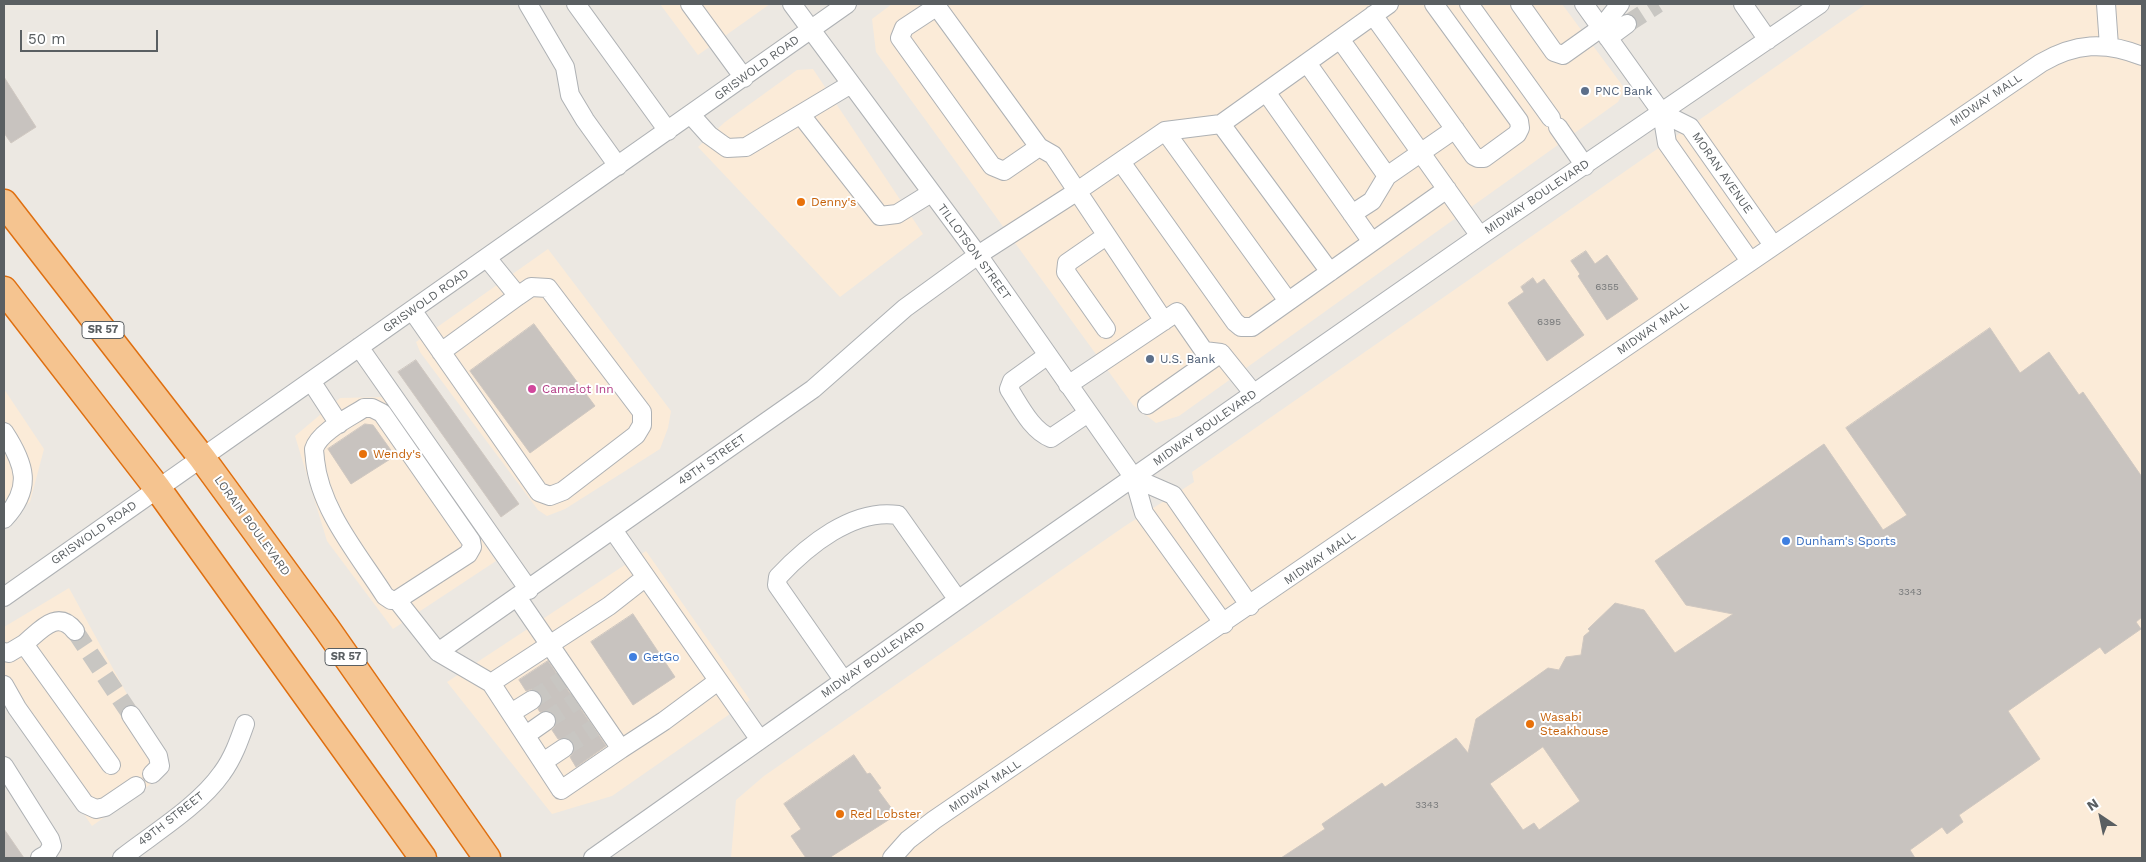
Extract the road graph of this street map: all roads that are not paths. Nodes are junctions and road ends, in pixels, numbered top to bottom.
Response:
1 (528, 4) edge
2 (576, 4) edge
3 (690, 4) edge
4 (792, 4) edge
5 (847, 4) edge
6 (1389, 4) edge
7 (1434, 4) edge
8 (1469, 4) edge
9 (1520, 4) edge
10 (1584, 4) edge
11 (1620, 4) tunnel mouth
12 (1743, 4) edge
13 (1820, 4) edge
14 (2106, 4) edge
15 (935, 5) edge
16 (1373, 15) junction
17 (1627, 24) tunnel mouth
18 (811, 30) junction
19 (1605, 33) junction
20 (1340, 38) junction
21 (1768, 40) junction
22 (2109, 46) junction
23 (2142, 56) edge
24 (1307, 63) junction
25 (744, 78) junction
26 (851, 84) junction
27 (1266, 92) junction
28 (1662, 113) junction
29 (691, 115) junction
30 (801, 115) junction
31 (1221, 124) junction
32 (1455, 130) junction
33 (668, 131) junction
34 (1165, 131) junction
35 (1039, 147) junction
36 (1421, 153) junction
37 (1120, 162) junction
38 (618, 166) junction
39 (1585, 166) junction
40 (1387, 176) junction
41 (1447, 189) junction
42 (1076, 192) junction
43 (931, 193) junction
44 (4, 203) edge
45 (1352, 214) junction
46 (1106, 236) junction
47 (1480, 236) junction
48 (1372, 242) junction
49 (1773, 245) junction
50 (978, 255) junction
51 (487, 258) junction
52 (1750, 261) junction
53 (1330, 272) junction
54 (4, 290) edge
55 (518, 296) junction
56 (1288, 302) junction
57 (412, 310) junction
58 (1164, 321) junction
59 (1106, 329) dead end
60 (360, 347) junction
61 (441, 352) junction
62 (1221, 353) junction
63 (1048, 355) junction
64 (311, 381) junction
65 (1068, 385) junction
66 (1254, 394) junction
67 (1147, 405) dead end
68 (1088, 413) junction
69 (339, 424) junction
70 (4, 432) edge
71 (202, 458) junction
72 (1134, 478) junction
73 (158, 489) junction
74 (4, 519) edge
75 (613, 530) junction
76 (646, 577) junction
77 (523, 594) junction
78 (4, 596) edge
79 (397, 600) junction
80 (958, 600) junction
81 (1250, 606) junction
82 (1224, 624) junction
83 (75, 631) tunnel mouth
84 (24, 644) junction
85 (549, 644) junction
86 (4, 652) edge
87 (438, 652) junction
88 (718, 681) junction
89 (844, 681) junction
90 (491, 683) junction
91 (4, 685) edge
92 (532, 700) tunnel mouth
93 (511, 713) junction
94 (131, 715) tunnel mouth
95 (546, 721) tunnel mouth
96 (245, 724) dead end
97 (526, 735) junction
98 (760, 740) junction
99 (564, 748) tunnel mouth
100 (621, 749) junction
101 (543, 762) junction
102 (111, 765) dead end
103 (4, 766) edge
104 (152, 774) dead end
105 (136, 786) dead end
106 (40, 858) edge
107 (122, 858) edge
108 (423, 858) edge
109 (487, 858) edge
110 (593, 858) edge
111 (892, 858) edge

1 - 38 street
2 - 33 street
3 - 25 street
4 - 18 street, TILLOTSON STREET
5 - 18 street, GRISWOLD ROAD
6 - 16 street
7 - 32 street
8 - 39 street
9 - 19 street
10 - 19 street, MORAN AVENUE
11 - 19 street
12 - 21 street
13 - 21 street, MIDWAY BOULEVARD
14 - 22 street
15 - 35 street
15 - 35 street
16 - 20 street
16 - 32 street
17 - 19 street
18 - 25 street, GRISWOLD ROAD
18 - 26 street, TILLOTSON STREET
19 - 28 street, MORAN AVENUE
20 - 24 street
20 - 36 street
21 - 28 street, MIDWAY BOULEVARD
22 - 23 street, MIDWAY MALL
22 - 49 street, MIDWAY MALL
24 - 27 street
24 - 40 street
25 - 29 street, GRISWOLD ROAD
26 - 30 street
26 - 43 street, TILLOTSON STREET
27 - 31 street
27 - 45 street
28 - 39 street, MIDWAY BOULEVARD
28 - 49 street, MORAN AVENUE
28 - 52 street, MORAN AVENUE
29 - 30 street
29 - 33 street, GRISWOLD ROAD
30 - 43 street
31 - 34 street
31 - 53 street
32 - 36 street
33 - 38 street, GRISWOLD ROAD
34 - 37 street, 49TH STREET
34 - 56 street
35 - 42 street
36 - 40 street
36 - 41 street
37 - 42 street, 49TH STREET
37 - 56 street
38 - 51 street, GRISWOLD ROAD
39 - 47 street, MIDWAY BOULEVARD
40 - 45 street
41 - 47 street
41 - 48 street
42 - 46 street
42 - 50 street, 49TH STREET
43 - 50 street, TILLOTSON STREET
44 - 71 highway, LORAIN BOULEVARD / SR 57
45 - 48 street
46 - 58 street
46 - 59 street
47 - 66 street, MIDWAY BOULEVARD
48 - 53 street
49 - 52 street, MIDWAY MALL
50 - 63 street, TILLOTSON STREET
50 - 75 street, 49TH STREET
51 - 55 street
51 - 57 street, GRISWOLD ROAD
52 - 81 street, MIDWAY MALL
53 - 56 street
54 - 73 highway
55 - 61 street
55 - 61 street
57 - 60 street, GRISWOLD ROAD
57 - 61 street
58 - 62 street
58 - 65 street
60 - 64 street, GRISWOLD ROAD
60 - 77 street
62 - 66 street
62 - 67 street
63 - 65 street, TILLOTSON STREET
63 - 68 street
64 - 69 street
64 - 71 street, GRISWOLD ROAD
65 - 68 street, TILLOTSON STREET
66 - 72 street, MIDWAY BOULEVARD
68 - 72 street, TILLOTSON STREET
69 - 79 street
69 - 79 street
70 - 74 street
71 - 73 street, GRISWOLD ROAD
71 - 109 highway, LORAIN BOULEVARD / SR 57
72 - 80 street, MIDWAY BOULEVARD
72 - 81 street
72 - 82 street, TILLOTSON STREET
73 - 78 street, GRISWOLD ROAD
73 - 108 highway
75 - 76 street
75 - 77 street, 49TH STREET
76 - 85 street
76 - 88 street
77 - 85 street
77 - 87 street, 49TH STREET
79 - 87 street
80 - 89 street, MIDWAY BOULEVARD
80 - 89 street
81 - 82 street, MIDWAY MALL
82 - 111 street, MIDWAY MALL
83 - 84 street
84 - 86 street
84 - 102 street
85 - 90 street
85 - 100 street
87 - 90 street
88 - 98 street
88 - 100 street
89 - 98 street, MIDWAY BOULEVARD
90 - 93 street
91 - 105 street
92 - 93 street
93 - 97 street
94 - 104 street
95 - 97 street
96 - 107 street, 49TH STREET
97 - 101 street
98 - 110 street, MIDWAY BOULEVARD
99 - 101 street
100 - 101 street
103 - 106 street

